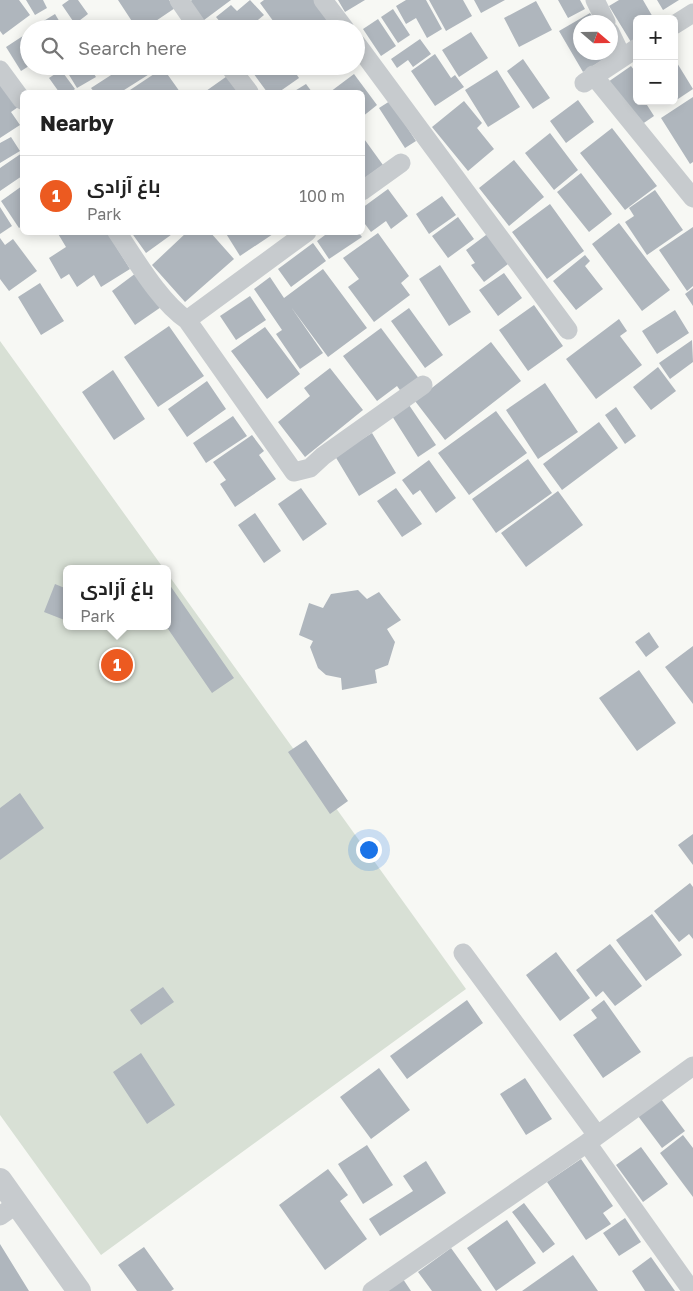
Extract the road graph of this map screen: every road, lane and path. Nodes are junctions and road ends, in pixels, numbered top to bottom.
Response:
1 (179, 0) edge
2 (323, 0) edge
3 (595, 0) edge
4 (693, 13) edge
5 (602, 15) edge
6 (193, 20) edge
7 (338, 20) edge
8 (678, 22) edge
9 (618, 40) edge
10 (630, 53) edge
11 (365, 55) edge
12 (0, 70) edge
13 (236, 75) edge
14 (247, 90) edge
15 (20, 97) edge
16 (402, 163) dead end
17 (365, 190) edge
18 (693, 198) edge
19 (119, 235) edge
20 (302, 235) edge
21 (187, 320) junction
22 (568, 330) dead end
23 (423, 385) dead end
24 (463, 953) dead end
25 (693, 1066) edge
26 (592, 1139) junction
27 (0, 1180) edge
28 (9, 1210) edge
29 (79, 1291) edge
30 (372, 1291) edge
31 (692, 1291) edge

1 - 6 street
2 - 7 street
3 - 5 street
4 - 8 street
9 - 10 street
10 - 18 street
11 - 22 street
12 - 15 street
13 - 14 street
16 - 17 street
19 - 21 street
20 - 21 street
21 - 23 street
24 - 26 street
25 - 26 street
26 - 30 street
26 - 31 street
27 - 28 street
28 - 29 street

